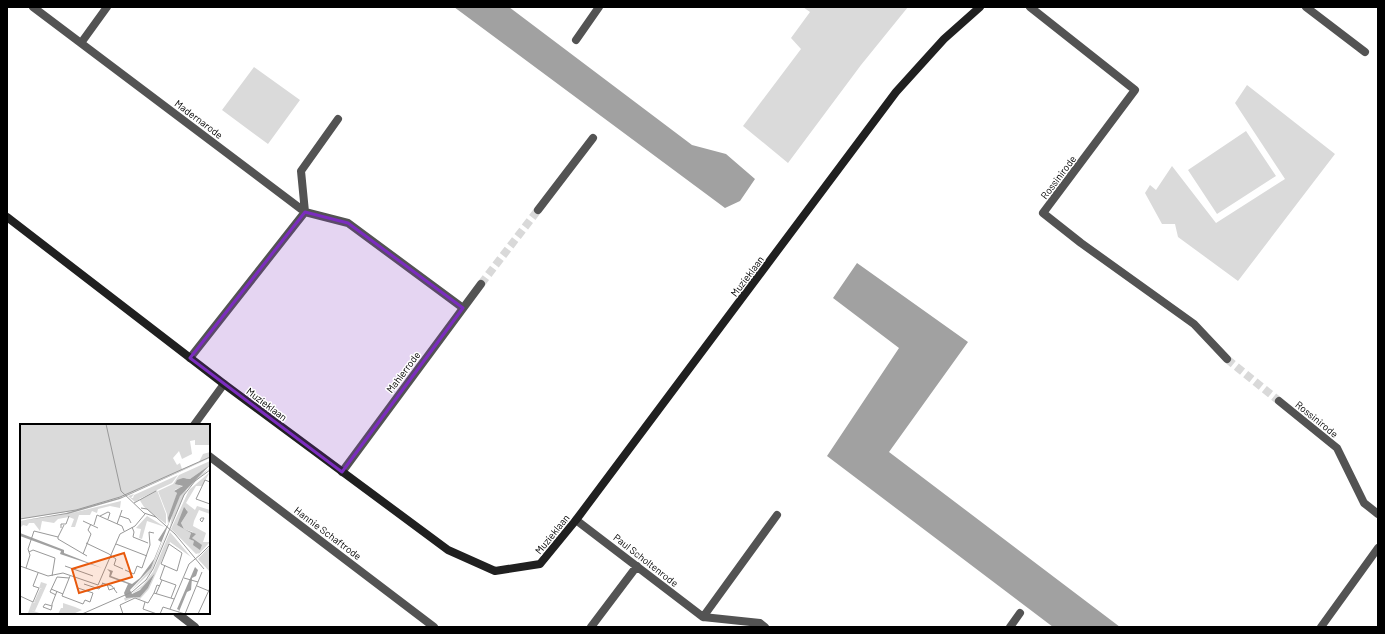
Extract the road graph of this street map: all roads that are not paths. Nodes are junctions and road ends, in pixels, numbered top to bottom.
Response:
1 (33, 7) edge
2 (107, 7) edge
3 (599, 7) edge
4 (980, 7) edge
5 (1030, 7) edge
6 (1306, 7) edge
7 (576, 40) dead end
8 (81, 43) junction
9 (1365, 52) dead end
10 (338, 119) dead end
11 (593, 138) dead end
12 (538, 210) tunnel mouth
13 (305, 212) junction
14 (7, 217) edge
15 (481, 284) tunnel mouth
16 (463, 308) junction
17 (190, 358) junction
18 (1227, 359) tunnel mouth
19 (224, 384) junction
20 (1279, 401) tunnel mouth
21 (195, 424) edge
22 (210, 457) edge
23 (342, 472) junction
24 (1378, 514) edge
25 (777, 515) dead end
26 (576, 520) junction
27 (1378, 548) edge
28 (636, 566) junction
29 (1020, 613) dead end
30 (178, 614) edge
31 (703, 617) junction
32 (737, 624) edge
33 (195, 627) edge
34 (434, 627) edge
35 (592, 627) edge
36 (765, 627) edge
37 (1010, 627) edge
38 (1321, 627) edge

1 - 8 street, Madernarode
2 - 8 street
3 - 7 street
4 - 26 street, Muzieklaan
5 - 18 street, Rossinirode
6 - 9 street
8 - 13 street, Madernarode
10 - 13 street
11 - 12 street
13 - 16 street, Madernarode
13 - 17 street
14 - 17 street, Muzieklaan
15 - 16 street, Mahlerrode
16 - 23 street, Mahlerrode
17 - 19 street, Muzieklaan
19 - 21 street
19 - 23 street, Muzieklaan
20 - 24 street, Rossinirode
22 - 34 street, Hannie Schaftrode
23 - 26 street, Muzieklaan
25 - 31 street
26 - 28 street, Paul Scholtenrode
27 - 38 street
28 - 31 street, Paul Scholtenrode
28 - 35 street
29 - 37 street
30 - 33 street
31 - 32 street
32 - 36 street

